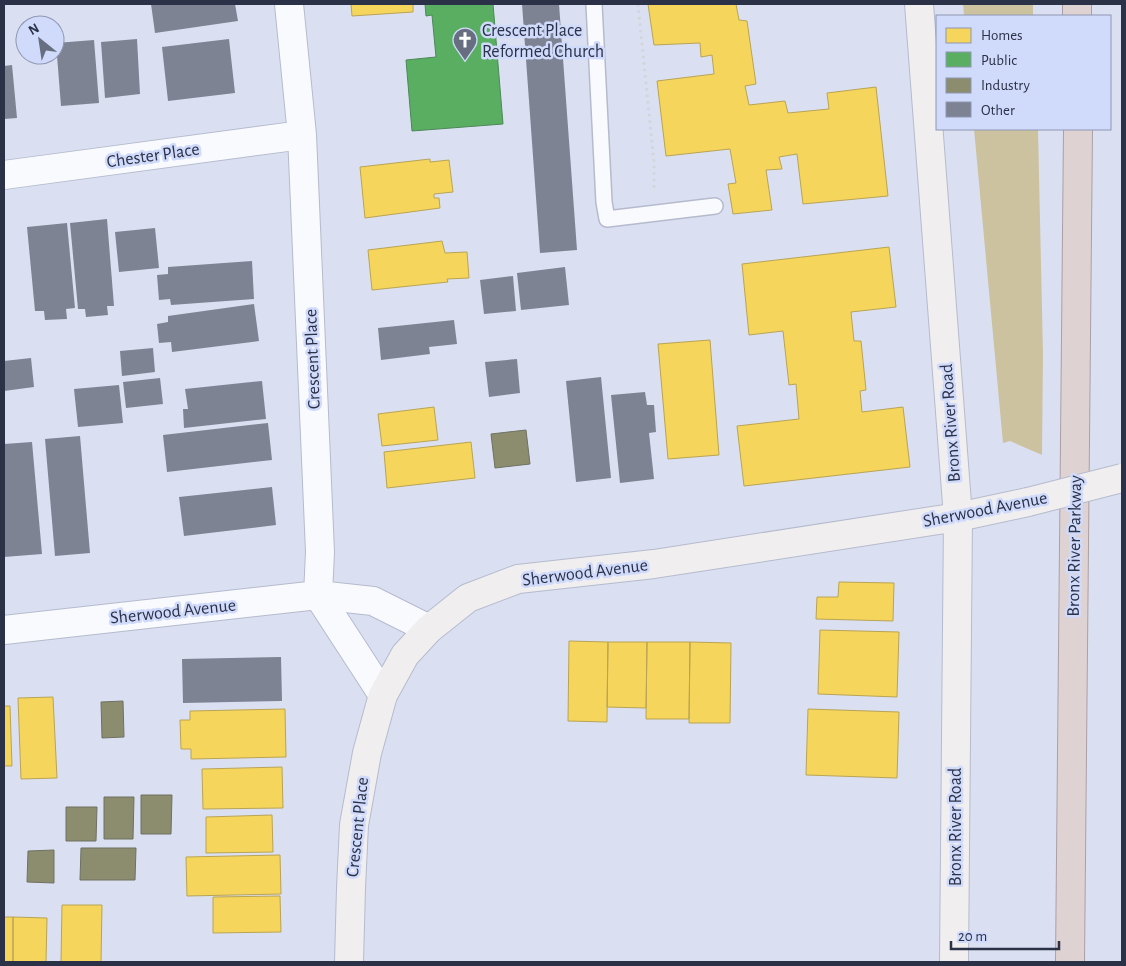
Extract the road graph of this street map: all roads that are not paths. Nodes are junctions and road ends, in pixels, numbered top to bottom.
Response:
1 (289, 4) edge
2 (594, 4) edge
3 (919, 4) edge
4 (1078, 130) edge
5 (302, 135) junction
6 (4, 175) edge
7 (715, 206) dead end
8 (1122, 478) edge
9 (958, 517) junction
10 (318, 595) junction
11 (429, 629) junction
12 (4, 630) edge
13 (383, 695) junction
14 (349, 962) edge
15 (954, 962) edge
16 (1070, 962) edge

1 - 5 street, Crescent Place
2 - 7 lane
3 - 9 street, Bronx River Road
4 - 16 highway, Bronx River Parkway
5 - 6 street, Chester Place
5 - 10 street, Crescent Place
8 - 9 street, Sherwood Avenue, bridge
9 - 11 street, Sherwood Avenue
9 - 15 street, Bronx River Road
10 - 11 street, Sherwood Avenue
10 - 12 street, Sherwood Avenue
10 - 13 street
11 - 13 street, Crescent Place
13 - 14 street, Crescent Place

